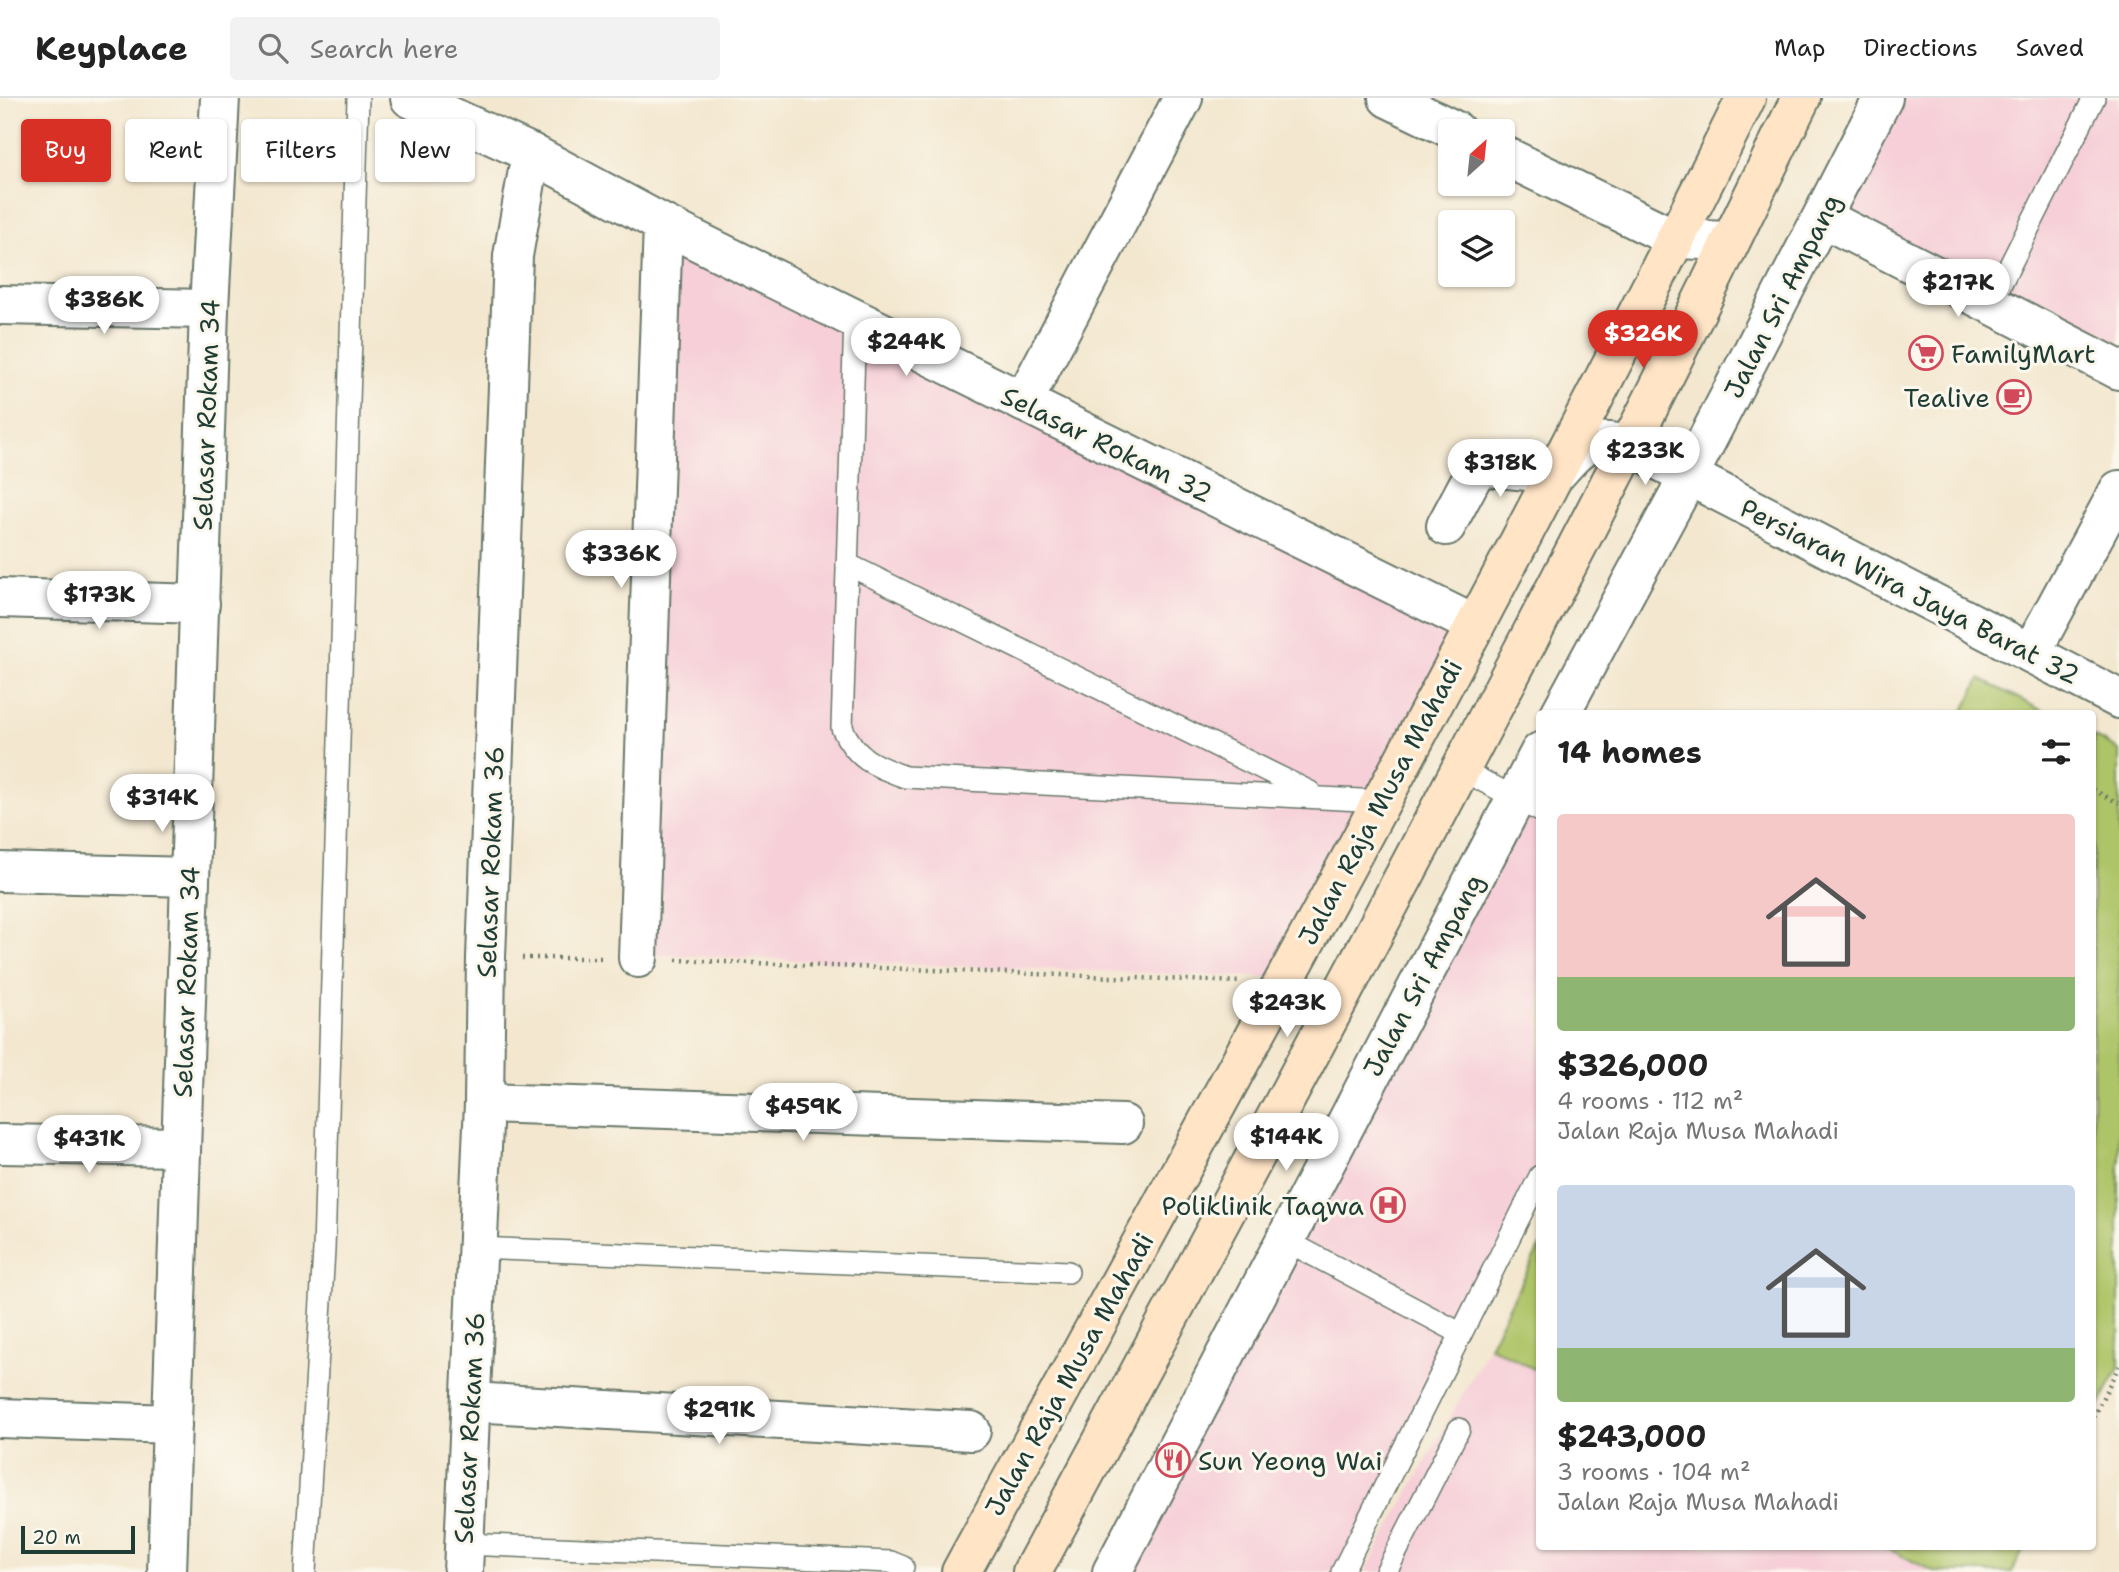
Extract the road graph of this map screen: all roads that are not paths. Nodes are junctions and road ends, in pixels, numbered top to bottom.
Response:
1 (220, 98) edge
2 (358, 98) edge
3 (410, 98) edge
4 (1183, 98) edge
5 (1388, 98) edge
6 (1746, 98) edge
7 (1801, 98) edge
8 (1883, 98) edge
9 (2094, 98) edge
10 (1438, 122) edge
11 (531, 153) junction
12 (1516, 161) edge
13 (1823, 218) junction
14 (663, 224) junction
15 (1676, 239) junction
16 (1730, 241) junction
17 (1991, 303) junction
18 (0, 304) edge
19 (209, 309) junction
20 (855, 319) junction
21 (2119, 370) edge
22 (1023, 402) junction
23 (1629, 445) junction
24 (1556, 474) junction
25 (1688, 477) junction
26 (2119, 490) edge
27 (1446, 526) dead end
28 (847, 564) junction
29 (0, 598) edge
30 (200, 604) junction
31 (1475, 625) junction
32 (2031, 653) junction
33 (2119, 699) edge
34 (1562, 710) edge
35 (1460, 769) junction
36 (1536, 769) edge
37 (1319, 796) junction
38 (1381, 801) junction
39 (1528, 804) edge
40 (0, 872) edge
41 (190, 877) junction
42 (638, 958) road end
43 (484, 1103) junction
44 (1123, 1124) dead end
45 (0, 1143) edge
46 (180, 1147) junction
47 (1536, 1184) edge
48 (1285, 1240) junction
49 (477, 1248) junction
50 (1068, 1272) dead end
51 (1460, 1333) junction
52 (471, 1402) junction
53 (0, 1418) edge
54 (172, 1424) junction
55 (1459, 1429) dead end
56 (971, 1431) dead end
57 (464, 1558) edge
58 (903, 1567) dead end
59 (167, 1572) edge
60 (306, 1572) edge
61 (961, 1572) edge
62 (1032, 1572) edge
63 (1112, 1572) edge
64 (1342, 1572) edge
65 (1386, 1572) edge

1 - 19 street, Selasar Rokam 34
2 - 60 lane
3 - 11 street, Selasar Rokam 32
4 - 22 street
5 - 10 street
6 - 15 main road, Jalan Raja Musa Mahadi
7 - 16 main road, Jalan Raja Musa Mahadi
8 - 13 street, Jalan Sri Ampang
9 - 17 lane
11 - 14 street, Selasar Rokam 32
11 - 43 street, Selasar Rokam 36
12 - 15 street
13 - 17 street
13 - 25 street, Jalan Sri Ampang
14 - 20 street, Selasar Rokam 32
14 - 42 street
15 - 16 street
15 - 24 main road, Jalan Raja Musa Mahadi
16 - 23 main road, Jalan Raja Musa Mahadi
17 - 21 street
18 - 19 street
19 - 30 street, Selasar Rokam 34
20 - 22 street, Selasar Rokam 32
20 - 28 lane
22 - 31 street, Selasar Rokam 32
23 - 24 street, Persiaran Wira Jaya Barat 32
23 - 25 street, Persiaran Wira Jaya Barat 32
23 - 35 main road, Jalan Raja Musa Mahadi
24 - 27 street
24 - 31 main road, Jalan Raja Musa Mahadi
25 - 32 street, Persiaran Wira Jaya Barat 32
25 - 34 street, Jalan Sri Ampang
26 - 32 street
28 - 37 lane
28 - 37 lane
29 - 30 street
30 - 41 street, Selasar Rokam 34
31 - 38 main road, Jalan Raja Musa Mahadi
32 - 33 street, Persiaran Wira Jaya Barat 32
35 - 39 lane
35 - 62 main road, Jalan Raja Musa Mahadi
36 - 39 street, Jalan Sri Ampang
37 - 38 lane
38 - 61 main road, Jalan Raja Musa Mahadi
39 - 48 street, Jalan Sri Ampang
40 - 41 street
41 - 46 street, Selasar Rokam 34
43 - 44 street
43 - 49 street, Selasar Rokam 36
45 - 46 street
46 - 54 street, Selasar Rokam 34
47 - 51 lane
48 - 51 lane
48 - 63 street, Jalan Sri Ampang
49 - 50 lane
49 - 52 street, Selasar Rokam 36
51 - 64 lane
52 - 56 street
52 - 57 street, Selasar Rokam 36
53 - 54 street
54 - 59 street, Selasar Rokam 34
55 - 65 lane
57 - 58 lane

